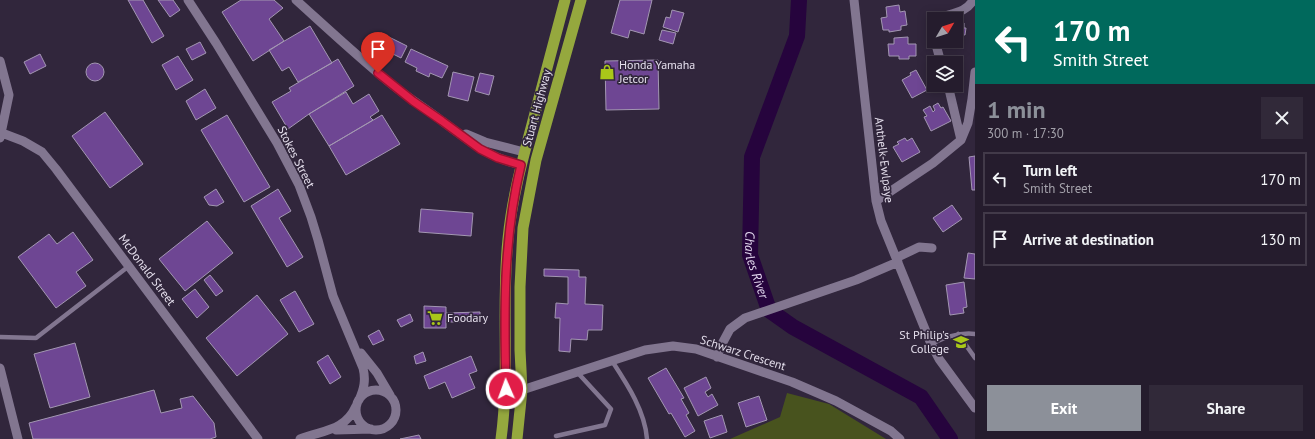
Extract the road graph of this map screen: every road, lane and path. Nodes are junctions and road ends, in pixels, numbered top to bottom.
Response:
1 (188, 0) edge
2 (296, 0) edge
3 (565, 0) edge
4 (581, 0) edge
5 (854, 0) edge
6 (973, 0) edge
7 (957, 12) edge
8 (0, 61) edge
9 (975, 72) edge
10 (950, 92) edge
11 (442, 121) junction
12 (1, 136) edge
13 (961, 140) junction
14 (524, 152) junction
15 (538, 155) junction
16 (521, 165) junction
17 (535, 168) junction
18 (876, 201) junction
19 (932, 248) dead end
20 (897, 260) junction
21 (129, 266) junction
22 (958, 334) junction
23 (975, 334) edge
24 (0, 337) edge
25 (351, 339) junction
26 (931, 344) junction
27 (717, 357) junction
28 (975, 358) edge
29 (612, 361) junction
30 (0, 368) edge
31 (577, 372) junction
32 (506, 389) junction
33 (522, 390) junction
34 (390, 395) junction
35 (358, 402) junction
36 (975, 408) edge
37 (374, 429) junction
38 (325, 431) junction
39 (556, 436) dead end
40 (18, 439) edge
41 (258, 439) edge
42 (300, 439) edge
43 (501, 439) edge
44 (517, 439) edge
45 (647, 439) edge
46 (900, 439) edge

1 - 25 street, Stokes Street
2 - 11 street
3 - 14 highway, Stuart Highway
4 - 15 highway, Stuart Highway
5 - 18 street, Anthelk-Ewlpaye
6 - 7 street
8 - 12 street
9 - 13 street
10 - 13 street
11 - 14 street
11 - 16 street
12 - 21 street, McDonald Street
13 - 18 street
14 - 15 highway
14 - 16 highway, Stuart Highway
15 - 17 highway, Stuart Highway
16 - 17 highway
16 - 32 highway, Stuart Highway
17 - 33 highway, Stuart Highway
18 - 20 street, Anthelk-Ewlpaye
19 - 20 street
20 - 26 street, Anthelk-Ewlpaye
20 - 27 street
21 - 24 lane
21 - 41 street, McDonald Street
22 - 23 lane
22 - 26 lane
22 - 28 lane
25 - 34 street
25 - 35 street
26 - 36 street, Anthelk-Ewlpaye
27 - 29 street, Schwarz Crescent
27 - 46 street, Schwarz Crescent
29 - 31 street, Schwarz Crescent
29 - 45 lane
30 - 40 street
31 - 33 street, Schwarz Crescent
31 - 39 lane
32 - 33 highway
32 - 43 highway, Stuart Highway
33 - 44 highway, Stuart Highway
34 - 35 street
34 - 37 street
35 - 37 street
35 - 38 street
37 - 38 street
38 - 42 street

